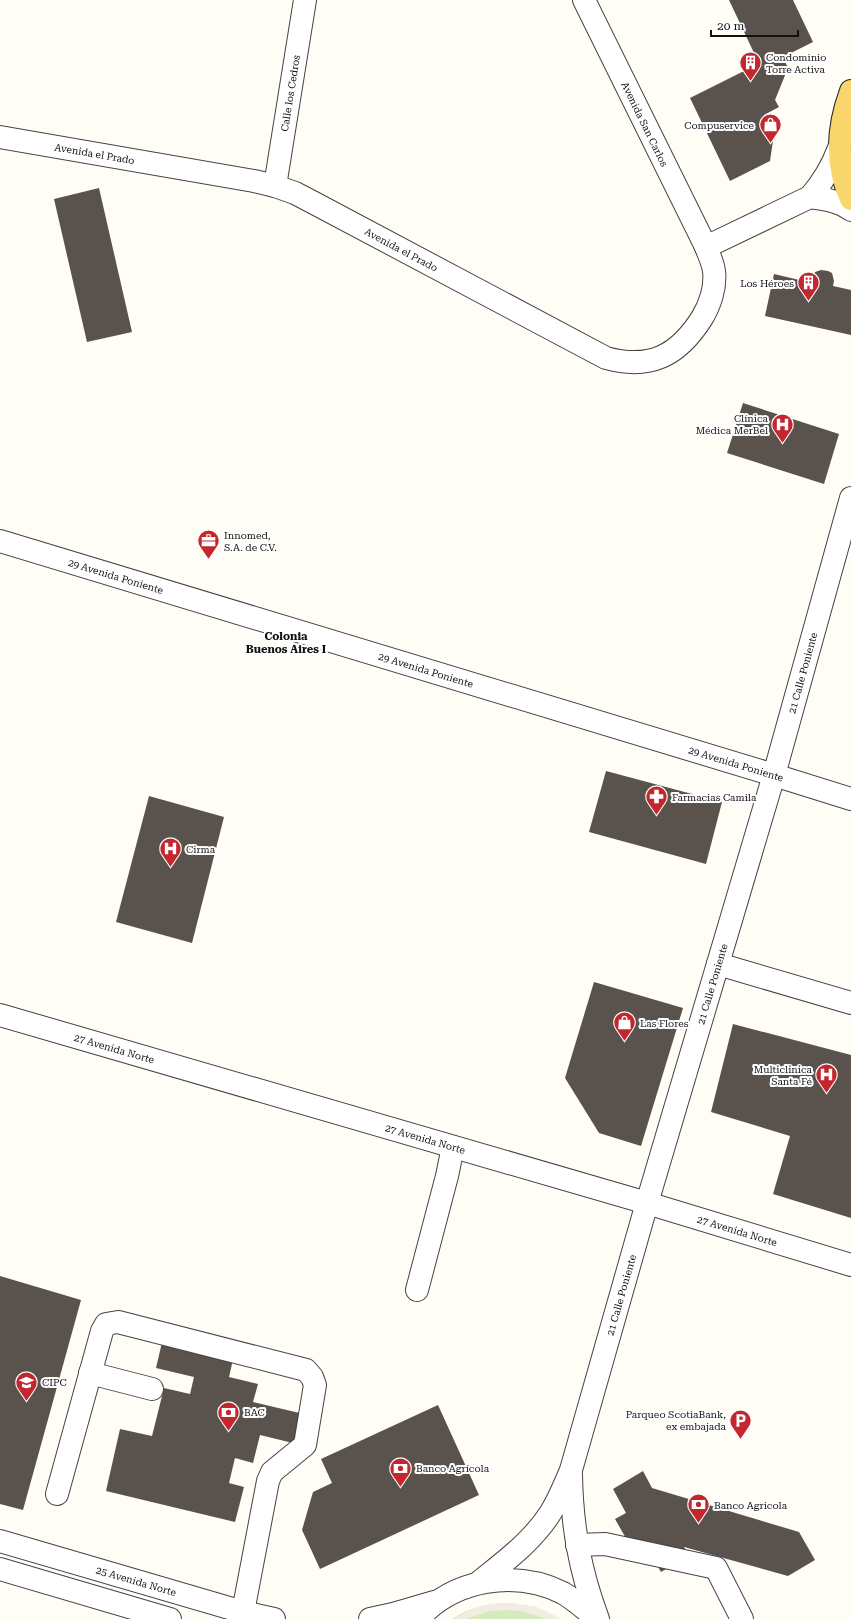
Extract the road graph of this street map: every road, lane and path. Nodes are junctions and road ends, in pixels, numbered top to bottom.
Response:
1 (306, 0) edge
2 (584, 0) edge
3 (851, 91) edge
4 (0, 137) edge
5 (839, 148) junction
6 (275, 186) junction
7 (810, 197) junction
8 (851, 199) edge
9 (851, 210) edge
10 (706, 248) junction
11 (851, 498) edge
12 (0, 540) edge
13 (774, 775) junction
14 (851, 800) edge
15 (718, 964) junction
16 (851, 1003) edge
17 (0, 1015) edge
18 (453, 1147) junction
19 (647, 1203) junction
20 (851, 1265) edge
21 (417, 1290) dead end
22 (90, 1373) junction
23 (152, 1389) dead end
24 (571, 1470) junction
25 (57, 1494) dead end
26 (0, 1540) edge
27 (577, 1545) junction
28 (0, 1569) edge
29 (478, 1583) junction
30 (440, 1599) junction
31 (243, 1612) junction
32 (170, 1619) edge
33 (274, 1619) edge
34 (370, 1619) edge
35 (418, 1619) edge
36 (597, 1619) edge
37 (742, 1619) edge

1 - 6 street, Calle los Cedros
2 - 10 street, Avenida San Carlos
3 - 5 main road
4 - 6 street, Avenida el Prado
5 - 7 street
5 - 8 main road
6 - 10 street, Avenida el Prado
7 - 9 street
7 - 10 street
11 - 13 street, 21 Calle Poniente
12 - 13 street, 29 Avenida Poniente
13 - 14 street, 29 Avenida Poniente
13 - 15 street, 21 Calle Poniente
15 - 16 street
15 - 19 street, 21 Calle Poniente
17 - 18 street, 27 Avenida Norte
18 - 19 street, 27 Avenida Norte
18 - 21 street
19 - 20 street, 27 Avenida Norte
19 - 24 street, 21 Calle Poniente
22 - 23 street
22 - 25 street
22 - 31 street
24 - 27 street, 21 Calle Poniente
24 - 29 street, 21 Calle Poniente
26 - 31 street, 25 Avenida Norte
27 - 36 street, 21 Calle Poniente
27 - 37 street
28 - 32 street
29 - 30 street
29 - 36 street
30 - 34 street
30 - 35 street
31 - 33 street, 25 Avenida Norte

